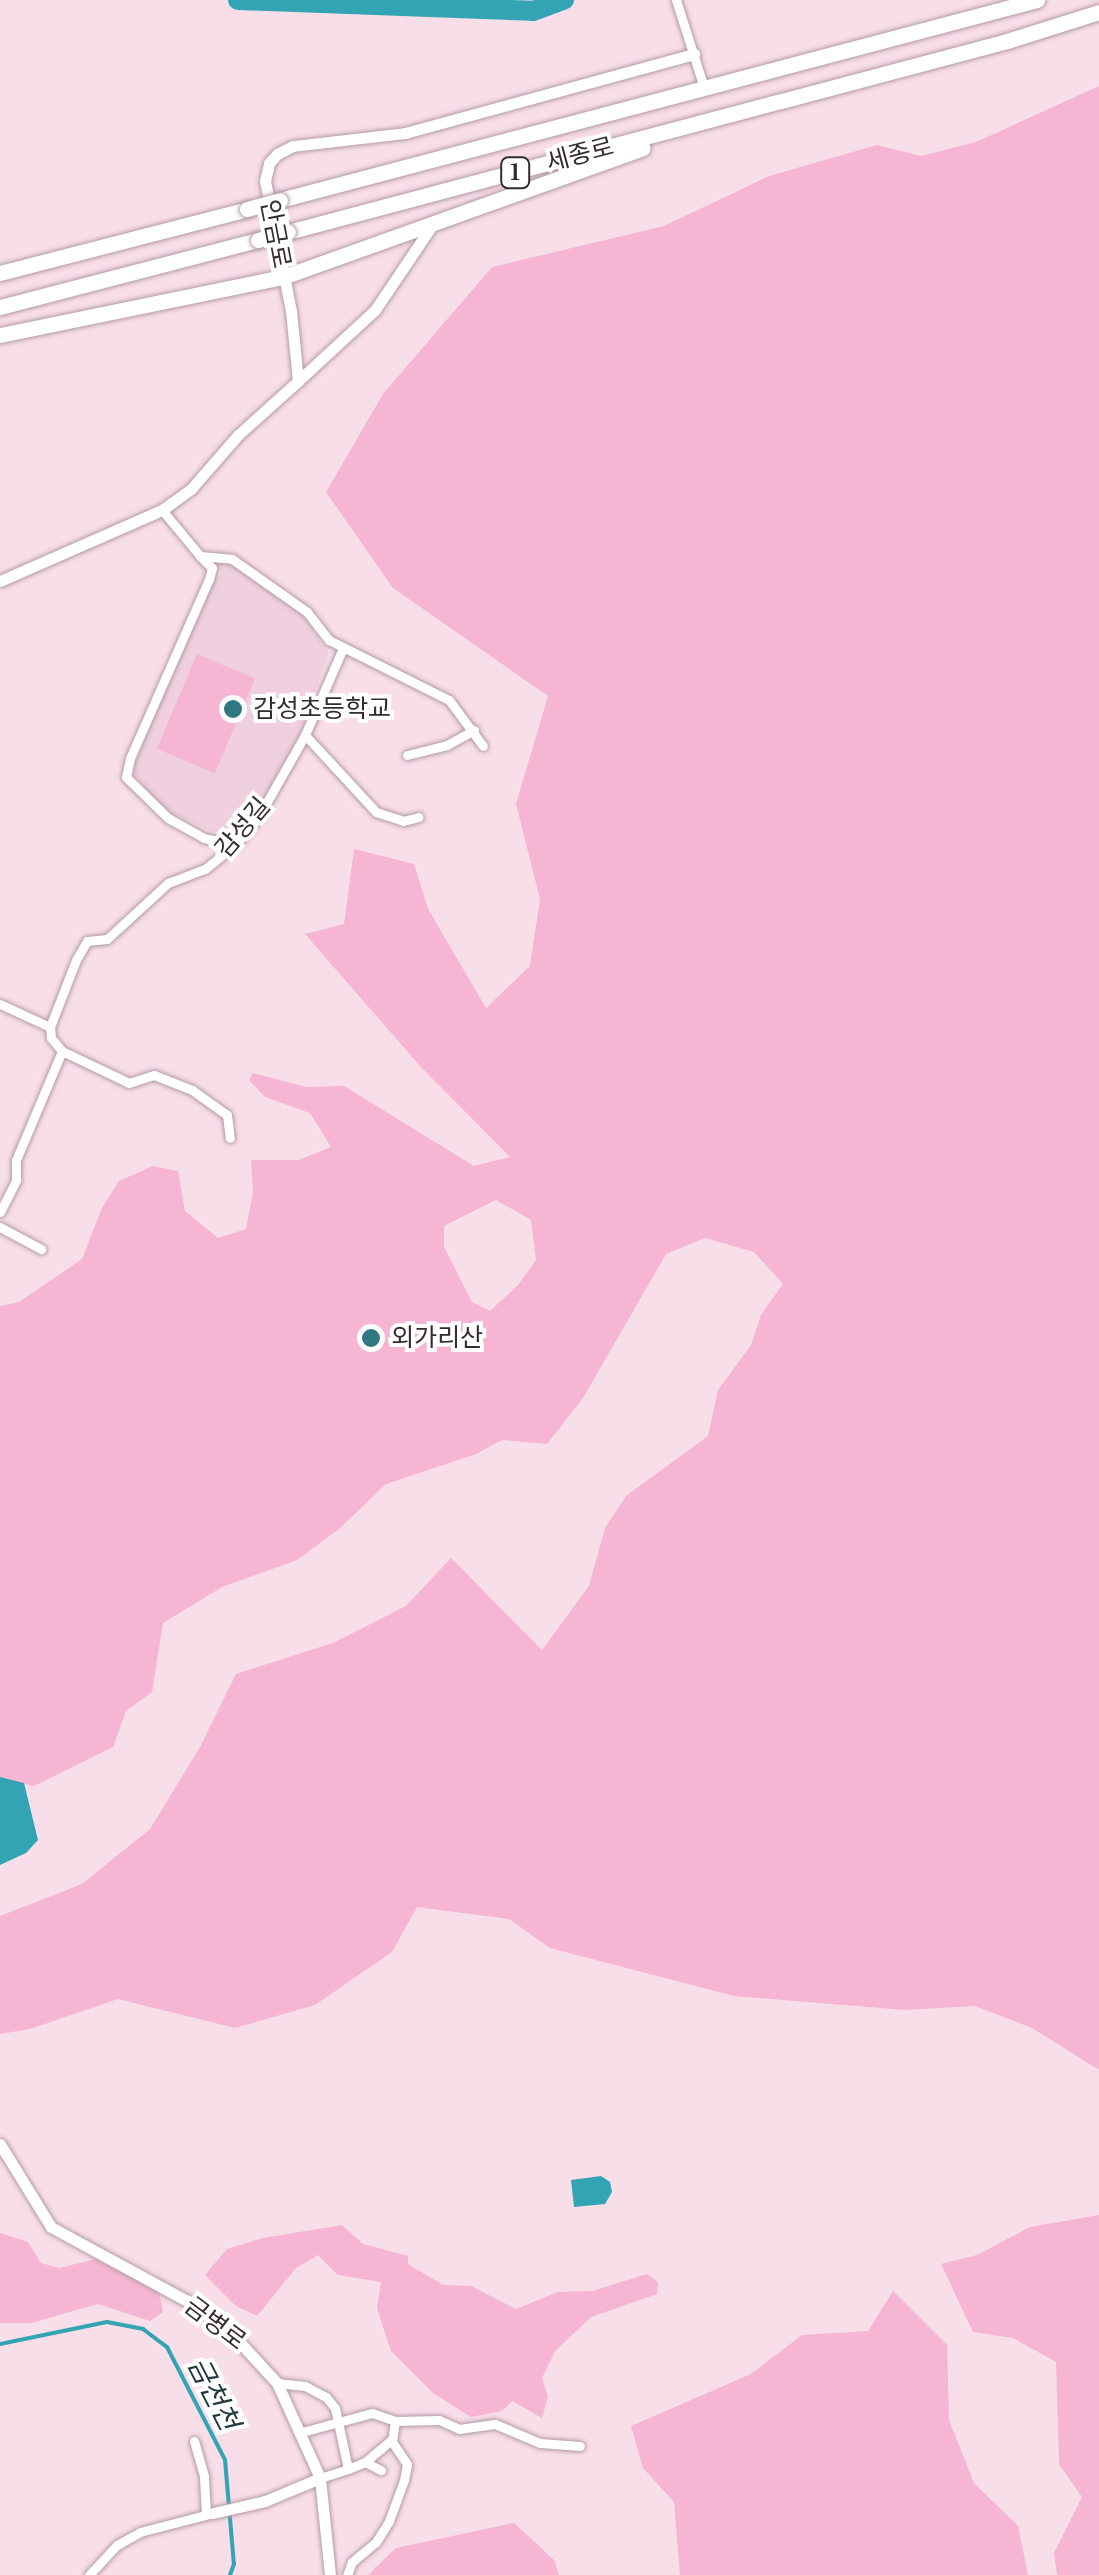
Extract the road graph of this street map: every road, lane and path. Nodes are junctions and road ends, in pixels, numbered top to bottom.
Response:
1 (676, 0) edge
2 (1037, 0) edge
3 (1099, 12) edge
4 (694, 54) junction
5 (704, 90) junction
6 (741, 112) junction
7 (430, 228) junction
8 (0, 273) edge
9 (284, 277) junction
10 (0, 307) edge
11 (0, 334) edge
12 (298, 381) junction
13 (162, 510) junction
14 (200, 556) junction
15 (0, 582) edge
16 (343, 648) junction
17 (474, 730) junction
18 (305, 735) junction
19 (483, 746) dead end
20 (407, 755) dead end
21 (419, 817) dead end
22 (236, 845) junction
23 (0, 1004) edge
24 (50, 1027) junction
25 (62, 1052) junction
26 (230, 1138) dead end
27 (0, 1212) edge
28 (0, 1227) edge
29 (41, 1249) dead end
30 (0, 2144) edge
31 (278, 2383) junction
32 (394, 2421) junction
33 (338, 2422) junction
34 (302, 2432) junction
35 (392, 2439) junction
36 (194, 2441) dead end
37 (580, 2446) dead end
38 (365, 2462) junction
39 (348, 2470) junction
40 (380, 2470) dead end
41 (320, 2478) junction
42 (210, 2513) junction
43 (88, 2575) edge
44 (330, 2575) edge
45 (347, 2575) edge

1 - 4 street
2 - 5 highway, 세종로 / 1
3 - 6 highway, 세종로 / 1
4 - 5 street
4 - 9 street, 안금로
5 - 8 highway, 세종로 / 1, bridge
6 - 7 highway
6 - 10 highway, 세종로 / 1, bridge
7 - 9 highway
7 - 12 street
9 - 11 highway
9 - 12 street, 안금로
12 - 13 street
13 - 14 street
13 - 15 street
14 - 16 street
14 - 22 street
16 - 17 street
16 - 18 street, 감성길
17 - 19 street
17 - 20 street
18 - 21 street
18 - 22 street, 감성길
22 - 24 street, 감성길
23 - 24 street
24 - 25 street
25 - 26 street
25 - 27 street
28 - 29 street
30 - 31 street, 금병로
31 - 33 street
31 - 34 street, 금병로
32 - 33 street
32 - 35 street
32 - 37 street
33 - 34 street
33 - 39 street
34 - 41 street, 금병로
35 - 38 street
35 - 45 street
36 - 42 street
38 - 39 street
38 - 40 street
39 - 41 street
41 - 42 street
41 - 44 street, 금병로
42 - 43 street

